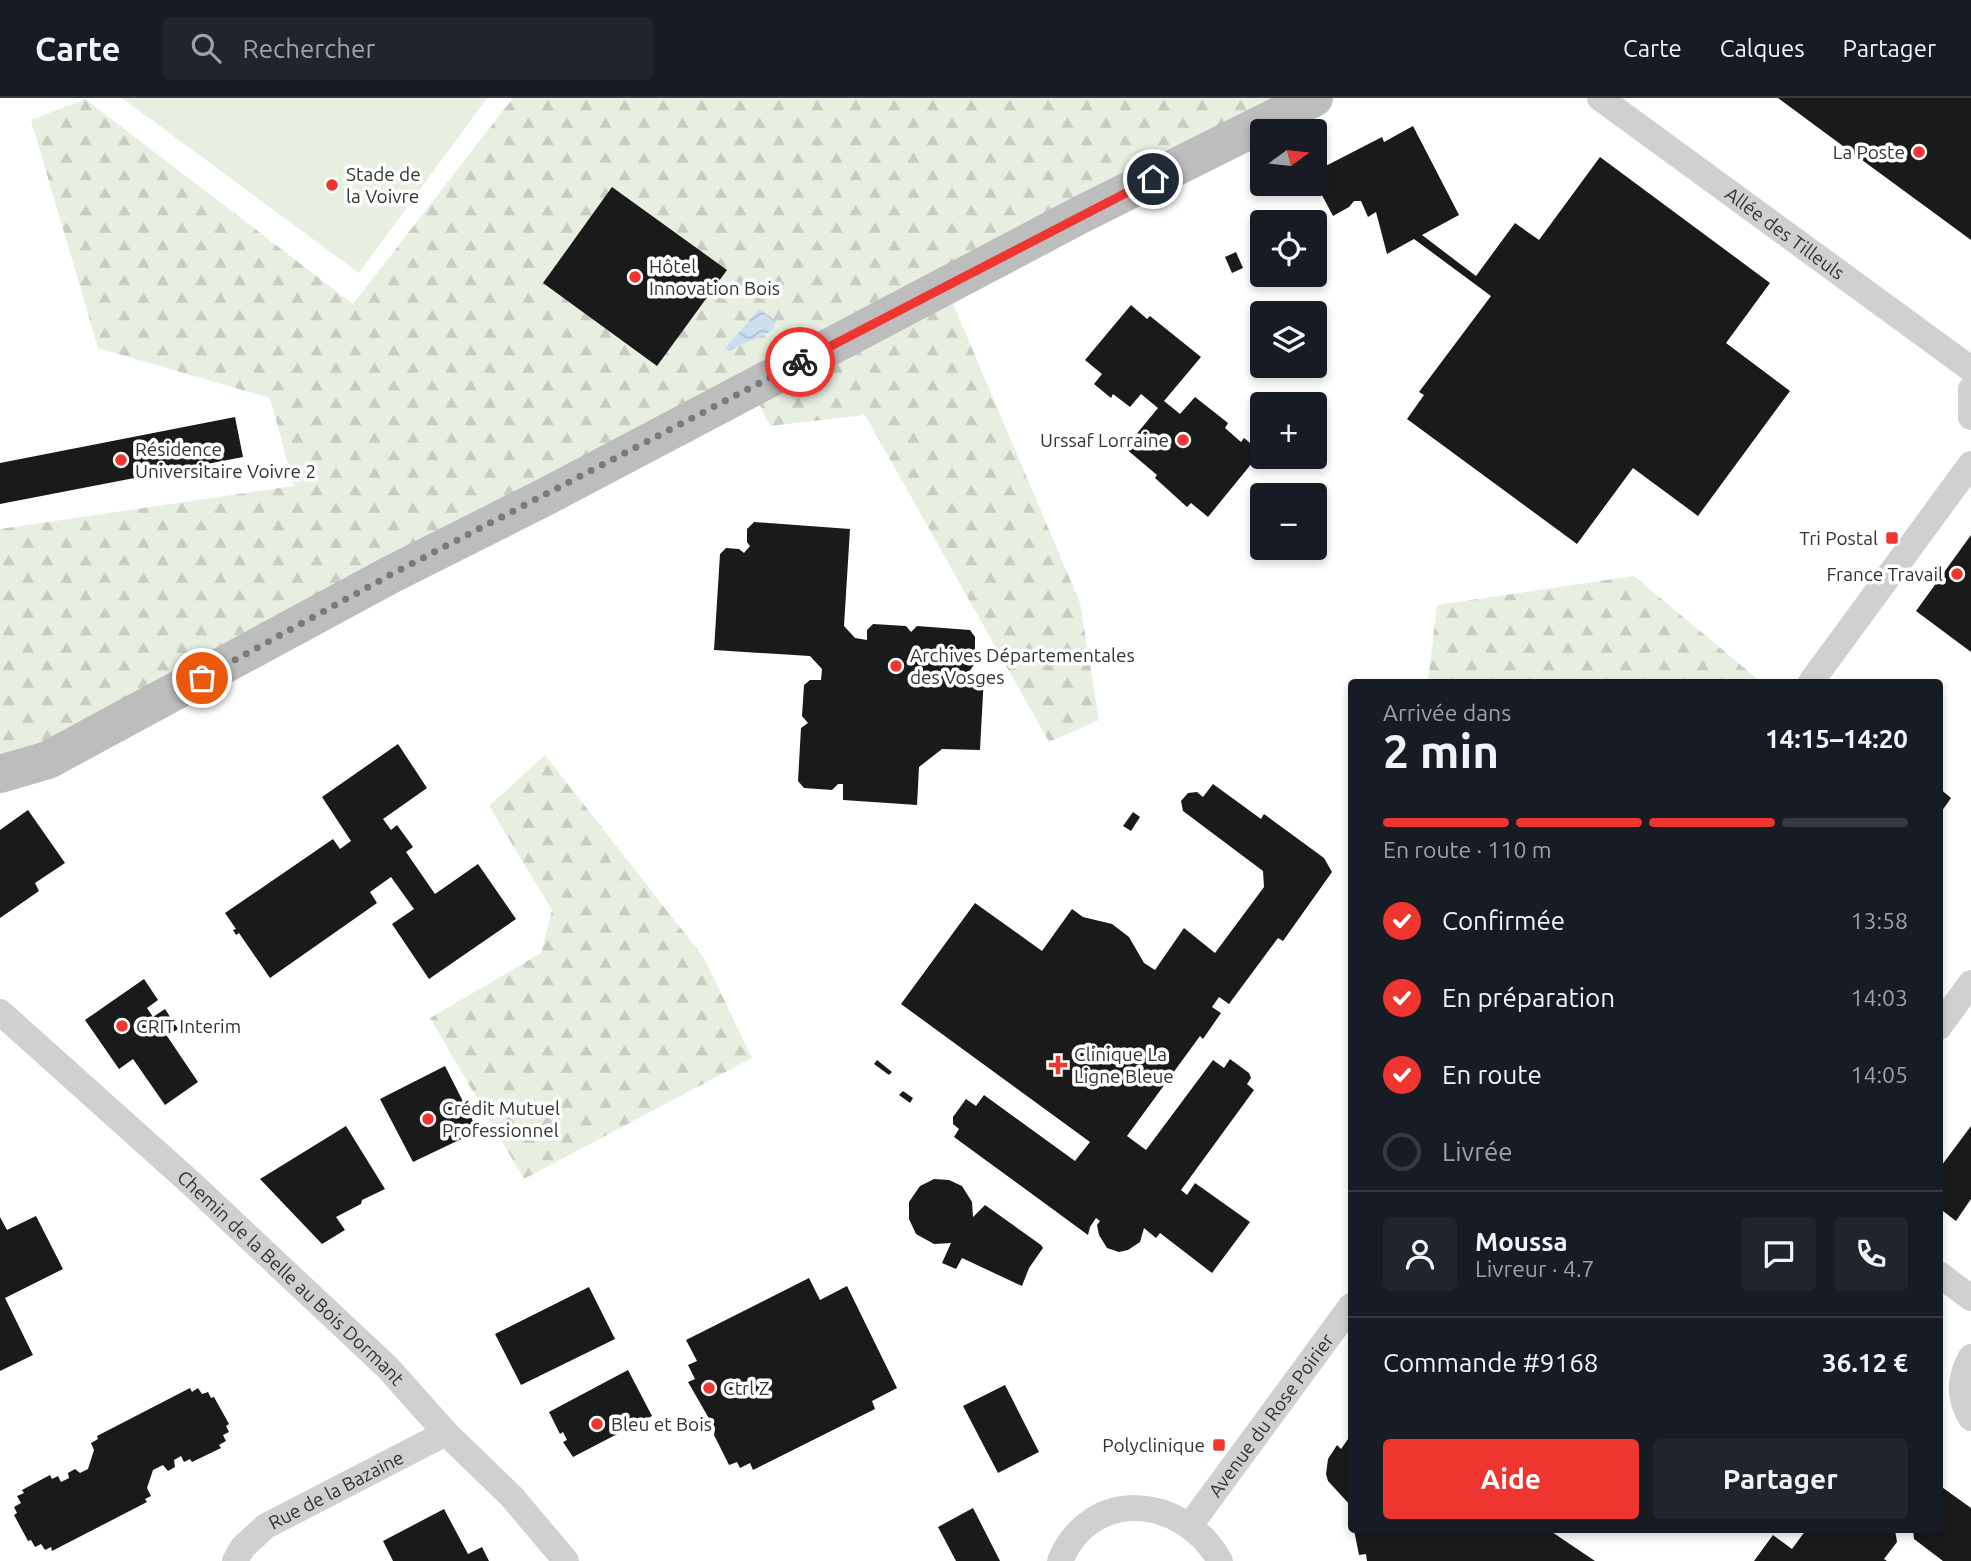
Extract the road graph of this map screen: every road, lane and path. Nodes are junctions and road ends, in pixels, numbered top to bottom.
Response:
1 (1314, 98) edge
2 (1600, 98) edge
3 (1971, 369) edge
4 (1971, 389) edge
5 (1971, 417) edge
6 (1971, 464) edge
7 (1813, 679) edge
8 (0, 774) edge
9 (1971, 983) edge
10 (0, 1012) edge
11 (1943, 1022) edge
12 (1943, 1277) edge
13 (1971, 1298) edge
14 (1348, 1310) edge
15 (1971, 1357) edge
16 (1971, 1418) edge
17 (446, 1433) junction
18 (1191, 1524) junction
19 (235, 1561) edge
20 (566, 1561) edge
21 (1060, 1561) edge
22 (1220, 1561) edge

1 - 8 street
2 - 3 street, Allée des Tilleuls
4 - 5 street
6 - 7 street
9 - 11 street
10 - 17 street, Chemin de la Belle au Bois Dormant
12 - 13 street
14 - 18 street, Avenue du Rose Poirier
15 - 16 street
17 - 19 street, Rue de la Bazaine
17 - 20 street, Chemin de la Belle au Bois Dormant
18 - 21 street
18 - 22 street

